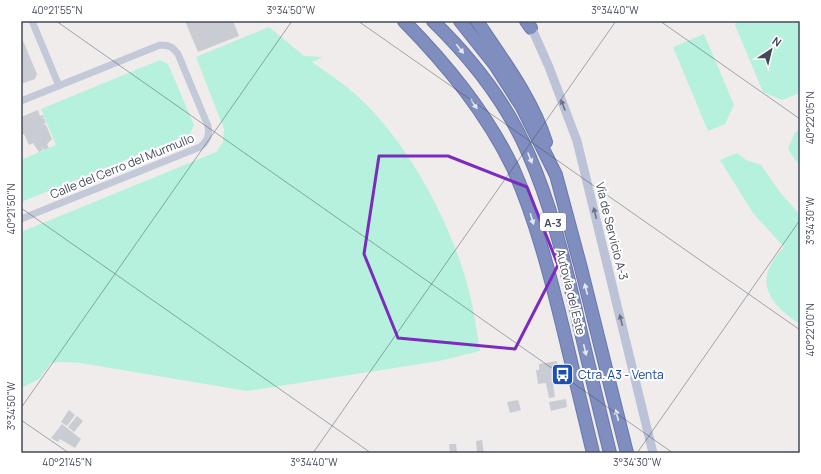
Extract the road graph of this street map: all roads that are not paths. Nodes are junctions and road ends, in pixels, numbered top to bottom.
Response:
1 (32, 21) edge
2 (404, 21) edge
3 (433, 21) edge
4 (460, 21) edge
5 (477, 21) edge
6 (528, 23) edge
7 (59, 86) junction
8 (21, 101) edge
9 (556, 175) junction
10 (21, 220) edge
11 (593, 453) edge
12 (610, 453) edge
13 (627, 453) edge
14 (653, 453) edge

1 - 7 street
2 -> 11 highway
3 -> 12 highway, Autovía del Este / A-3
4 - 9 highway, Autovía del Este / A-3
5 - 9 highway
14 -> 6 main road, Vía de Servicio A-3
7 - 8 street, Calle del Cerro del Murmullo
7 - 10 street, Calle del Cerro del Murmullo
13 -> 9 highway, Autovía del Este / A-3

